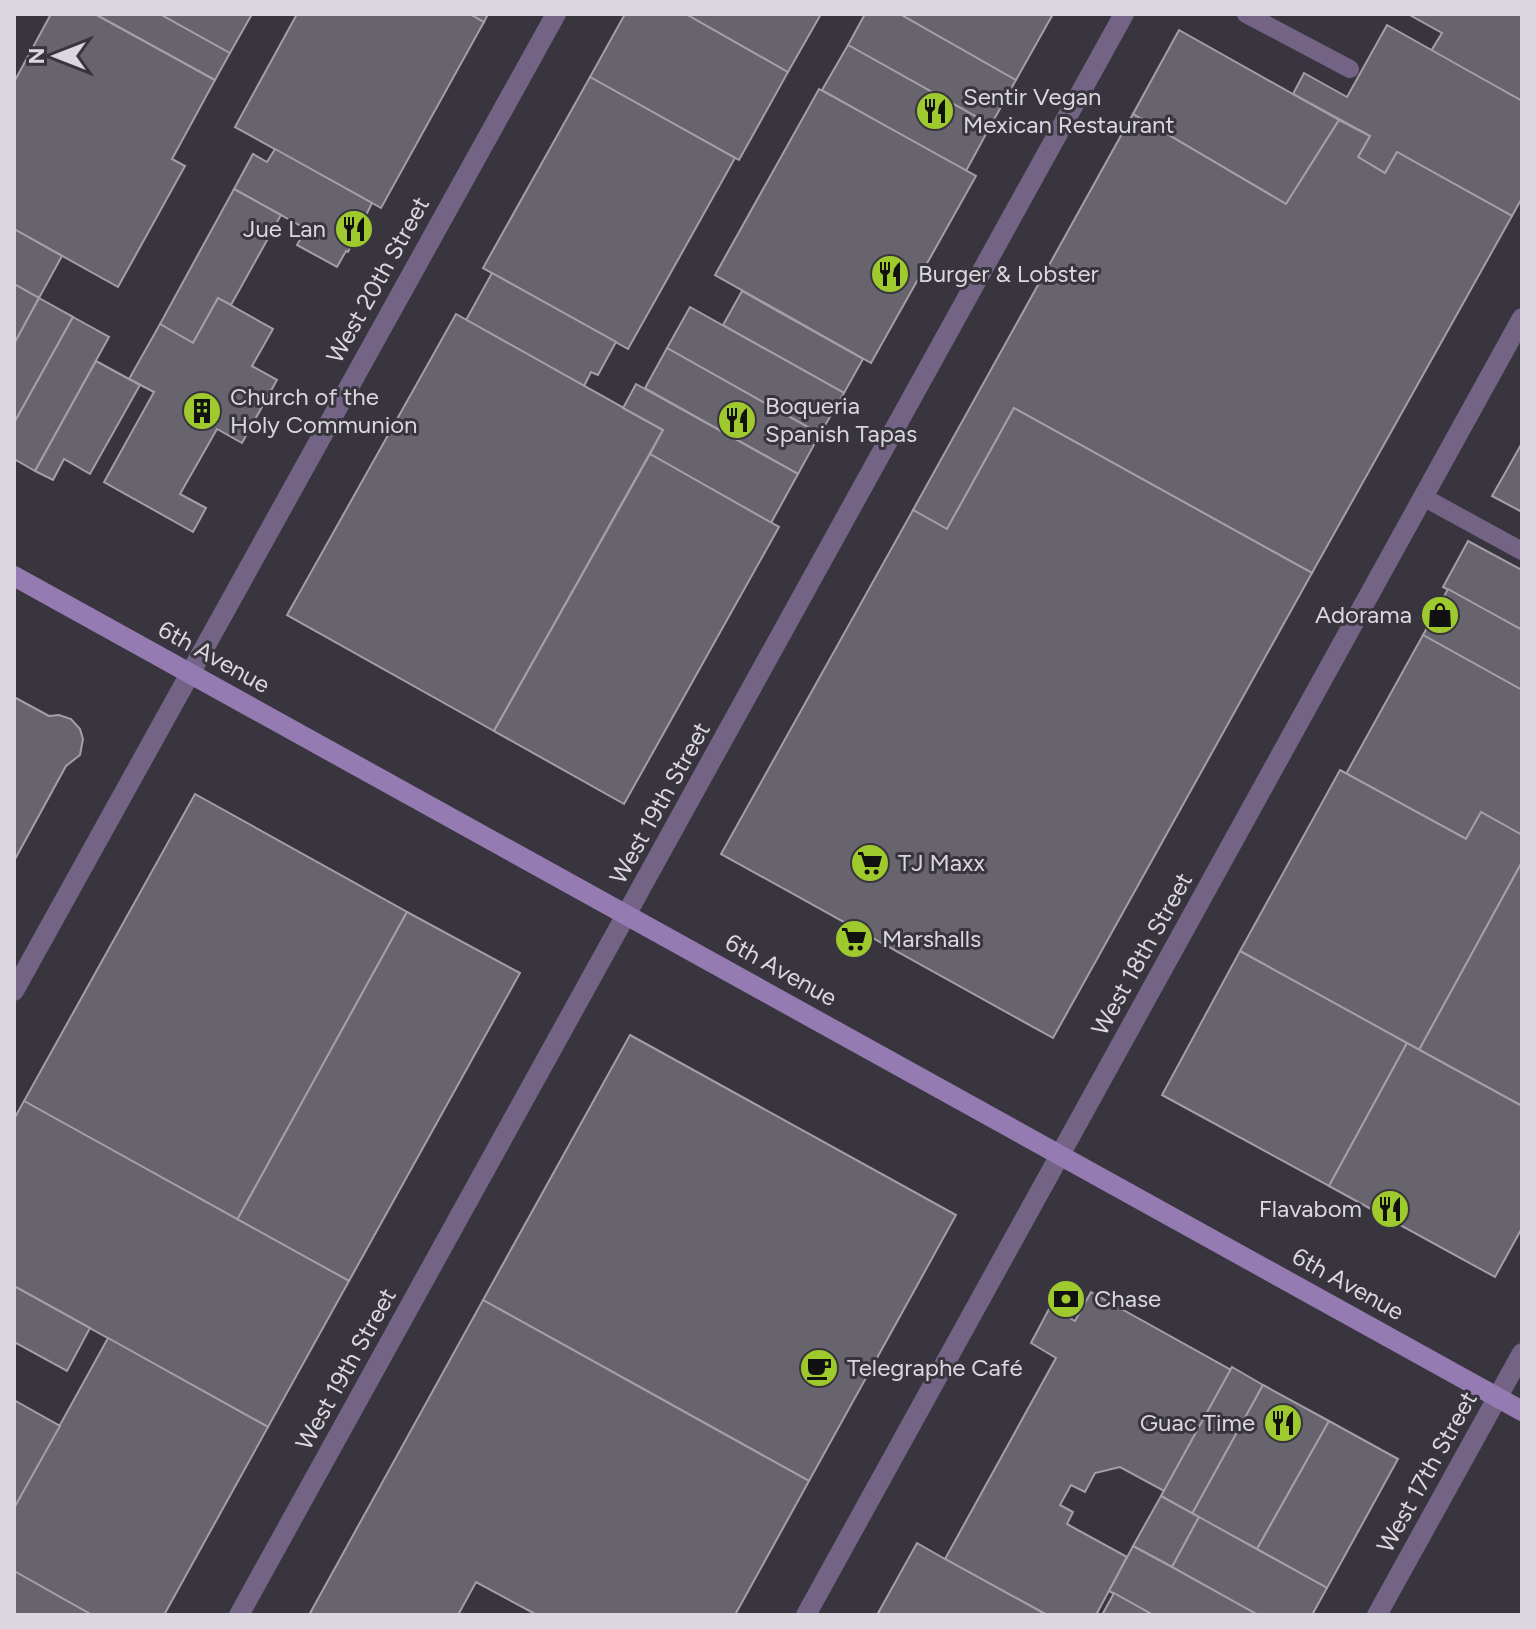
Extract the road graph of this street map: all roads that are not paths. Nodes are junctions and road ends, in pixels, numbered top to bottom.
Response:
1 (556, 14) edge
2 (1124, 14) edge
3 (1246, 14) edge
4 (1350, 69) dead end
5 (1522, 318) edge
6 (1423, 497) junction
7 (1522, 551) edge
8 (14, 576) edge
9 (190, 674) junction
10 (627, 915) junction
11 (14, 991) edge
12 (1060, 1155) junction
13 (1522, 1353) edge
14 (1498, 1397) junction
15 (1522, 1411) edge
16 (239, 1615) edge
17 (806, 1615) edge
18 (1377, 1615) edge

1 - 9 street, West 20th Street
2 - 10 street, West 19th Street
3 - 4 lane
5 - 6 street, West 18th Street
6 - 7 lane
6 - 12 street, West 18th Street
8 - 9 main road, 6th Avenue
9 - 10 main road, 6th Avenue
9 - 11 street, West 20th Street
10 - 12 main road, 6th Avenue
10 - 16 street, West 19th Street
12 - 14 main road, 6th Avenue
12 - 17 street, West 18th Street
13 - 14 street, West 17th Street
14 - 15 main road, 6th Avenue
14 - 18 street, West 17th Street

